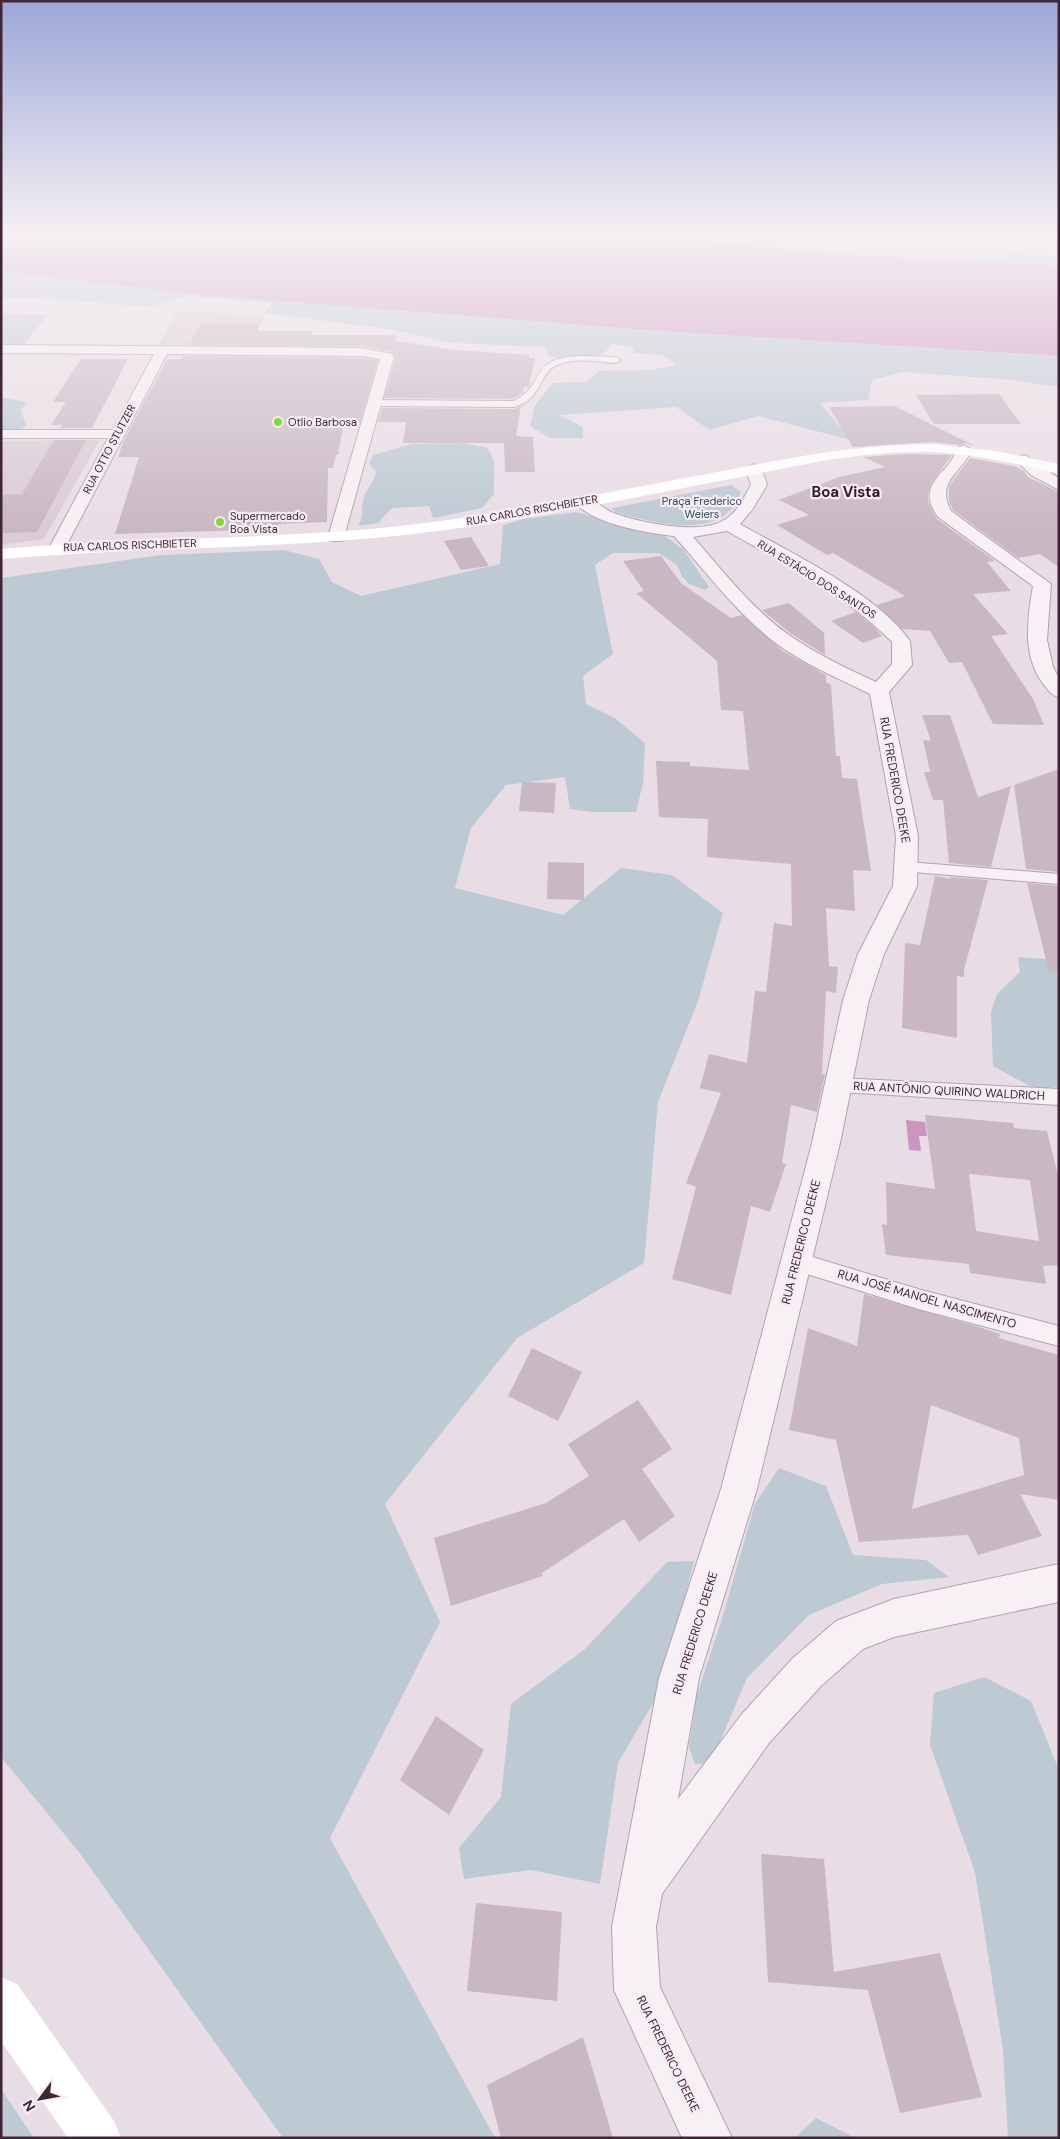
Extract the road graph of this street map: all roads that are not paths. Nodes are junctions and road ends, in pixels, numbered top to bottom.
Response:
1 (1, 349) edge
2 (163, 350) junction
3 (616, 360) dead end
4 (376, 403) junction
5 (1, 434) edge
6 (117, 434) junction
7 (964, 450) junction
8 (1024, 460) junction
9 (754, 469) junction
10 (1059, 469) edge
11 (1059, 485) edge
12 (582, 501) junction
13 (729, 525) junction
14 (680, 532) junction
15 (336, 537) junction
16 (57, 548) junction
17 (1, 554) edge
18 (1042, 584) junction
19 (1059, 591) edge
20 (879, 691) junction
21 (1059, 691) edge
22 (907, 867) junction
23 (1059, 879) edge
24 (839, 1085) junction
25 (1059, 1097) edge
26 (796, 1261) junction
27 (1059, 1336) edge
28 (1059, 1583) edge
29 (641, 1887) junction
30 (1, 2000) edge
31 (98, 2138) edge
32 (708, 2138) edge

1 - 2 street
2 - 4 street
2 - 6 street, RUA OTTO STUTZER
3 - 4 lane
4 - 15 street
5 - 6 street
6 - 16 street, RUA OTTO STUTZER
7 - 8 street, RUA CARLOS RISCHBIETER
7 - 9 street, RUA CARLOS RISCHBIETER
7 - 18 street
8 - 10 street, RUA CARLOS RISCHBIETER
8 - 11 street
9 - 12 street, RUA CARLOS RISCHBIETER
9 - 13 street
12 - 14 street
12 - 15 street, RUA CARLOS RISCHBIETER
13 - 14 street
13 - 20 street, RUA ESTÁCIO DOS SANTOS
14 - 20 street
15 - 16 street, RUA CARLOS RISCHBIETER
16 - 17 street, RUA CARLOS RISCHBIETER
18 - 19 street
18 - 21 street
20 - 22 street, RUA FREDERICO DEEKE
22 - 23 lane
22 - 24 street, RUA FREDERICO DEEKE
24 - 25 lane, RUA ANTÔNIO QUIRINO WALDRICH
24 - 26 street, RUA FREDERICO DEEKE
26 - 27 lane, RUA JOSÉ MANOEL NASCIMENTO
26 - 29 street, RUA FREDERICO DEEKE
28 - 29 street
29 - 32 street, RUA FREDERICO DEEKE
30 - 31 street

